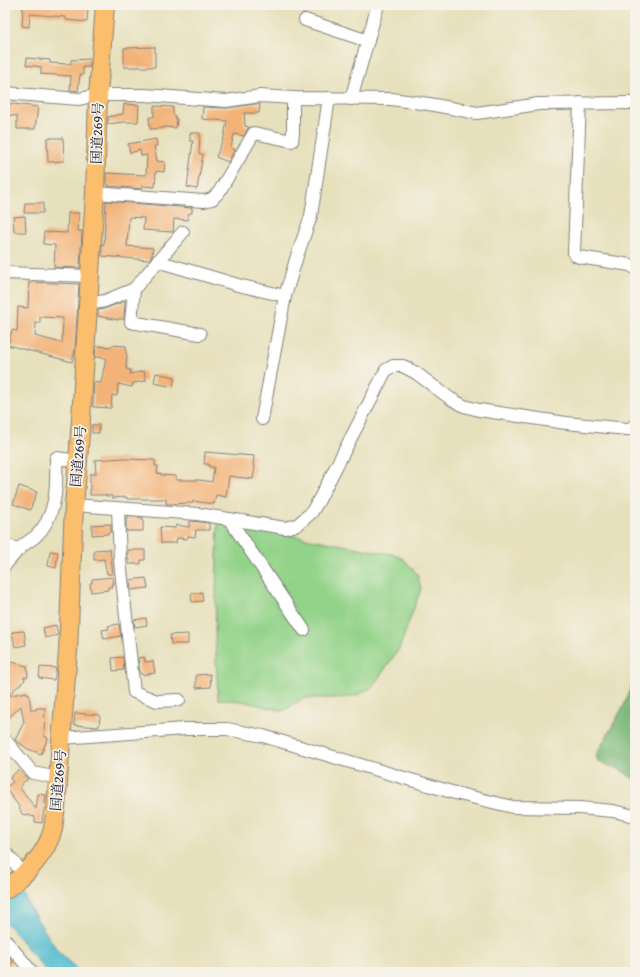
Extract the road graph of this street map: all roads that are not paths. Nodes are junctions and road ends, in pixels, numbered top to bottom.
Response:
1 (105, 5) edge
2 (378, 5) edge
3 (305, 20) dead end
4 (368, 41) junction
5 (5, 93) edge
6 (98, 95) junction
7 (293, 98) junction
8 (329, 98) junction
9 (351, 98) junction
10 (580, 103) junction
11 (635, 103) edge
12 (95, 193) junction
13 (183, 232) dead end
14 (157, 261) junction
15 (635, 268) edge
16 (5, 273) edge
17 (90, 276) junction
18 (134, 289) junction
19 (285, 296) junction
20 (88, 304) junction
21 (200, 334) dead end
22 (262, 419) dead end
23 (635, 424) edge
24 (78, 460) junction
25 (74, 505) junction
26 (118, 509) junction
27 (229, 519) junction
28 (5, 546) edge
29 (20, 549) junction
30 (5, 565) edge
31 (304, 630) dead end
32 (179, 700) dead end
33 (62, 738) junction
34 (5, 740) edge
35 (58, 778) junction
36 (635, 816) edge
37 (5, 852) edge
38 (22, 876) junction
39 (5, 890) edge
40 (5, 940) edge
41 (32, 972) edge

1 - 6 highway, 国道269号
2 - 4 street
3 - 4 street
4 - 9 street
5 - 6 street
6 - 7 street
6 - 12 highway, 国道269号
7 - 8 street
7 - 12 street
8 - 9 street
8 - 19 street
9 - 10 street
10 - 11 street
10 - 15 street
12 - 17 highway, 国道269号
13 - 14 street
14 - 18 street
14 - 19 street
16 - 17 street
17 - 20 highway, 国道269号
18 - 20 street
18 - 21 street
19 - 22 street
20 - 24 highway, 国道269号
23 - 27 street
24 - 25 highway, 国道269号
24 - 29 street
25 - 26 street
25 - 33 highway, 国道269号
26 - 27 street
26 - 32 street
27 - 31 street
28 - 29 street
29 - 30 street
33 - 35 highway, 国道269号
33 - 36 street
34 - 35 street
35 - 38 highway, 国道269号
37 - 38 street
38 - 39 highway, 国道269号
40 - 41 street

